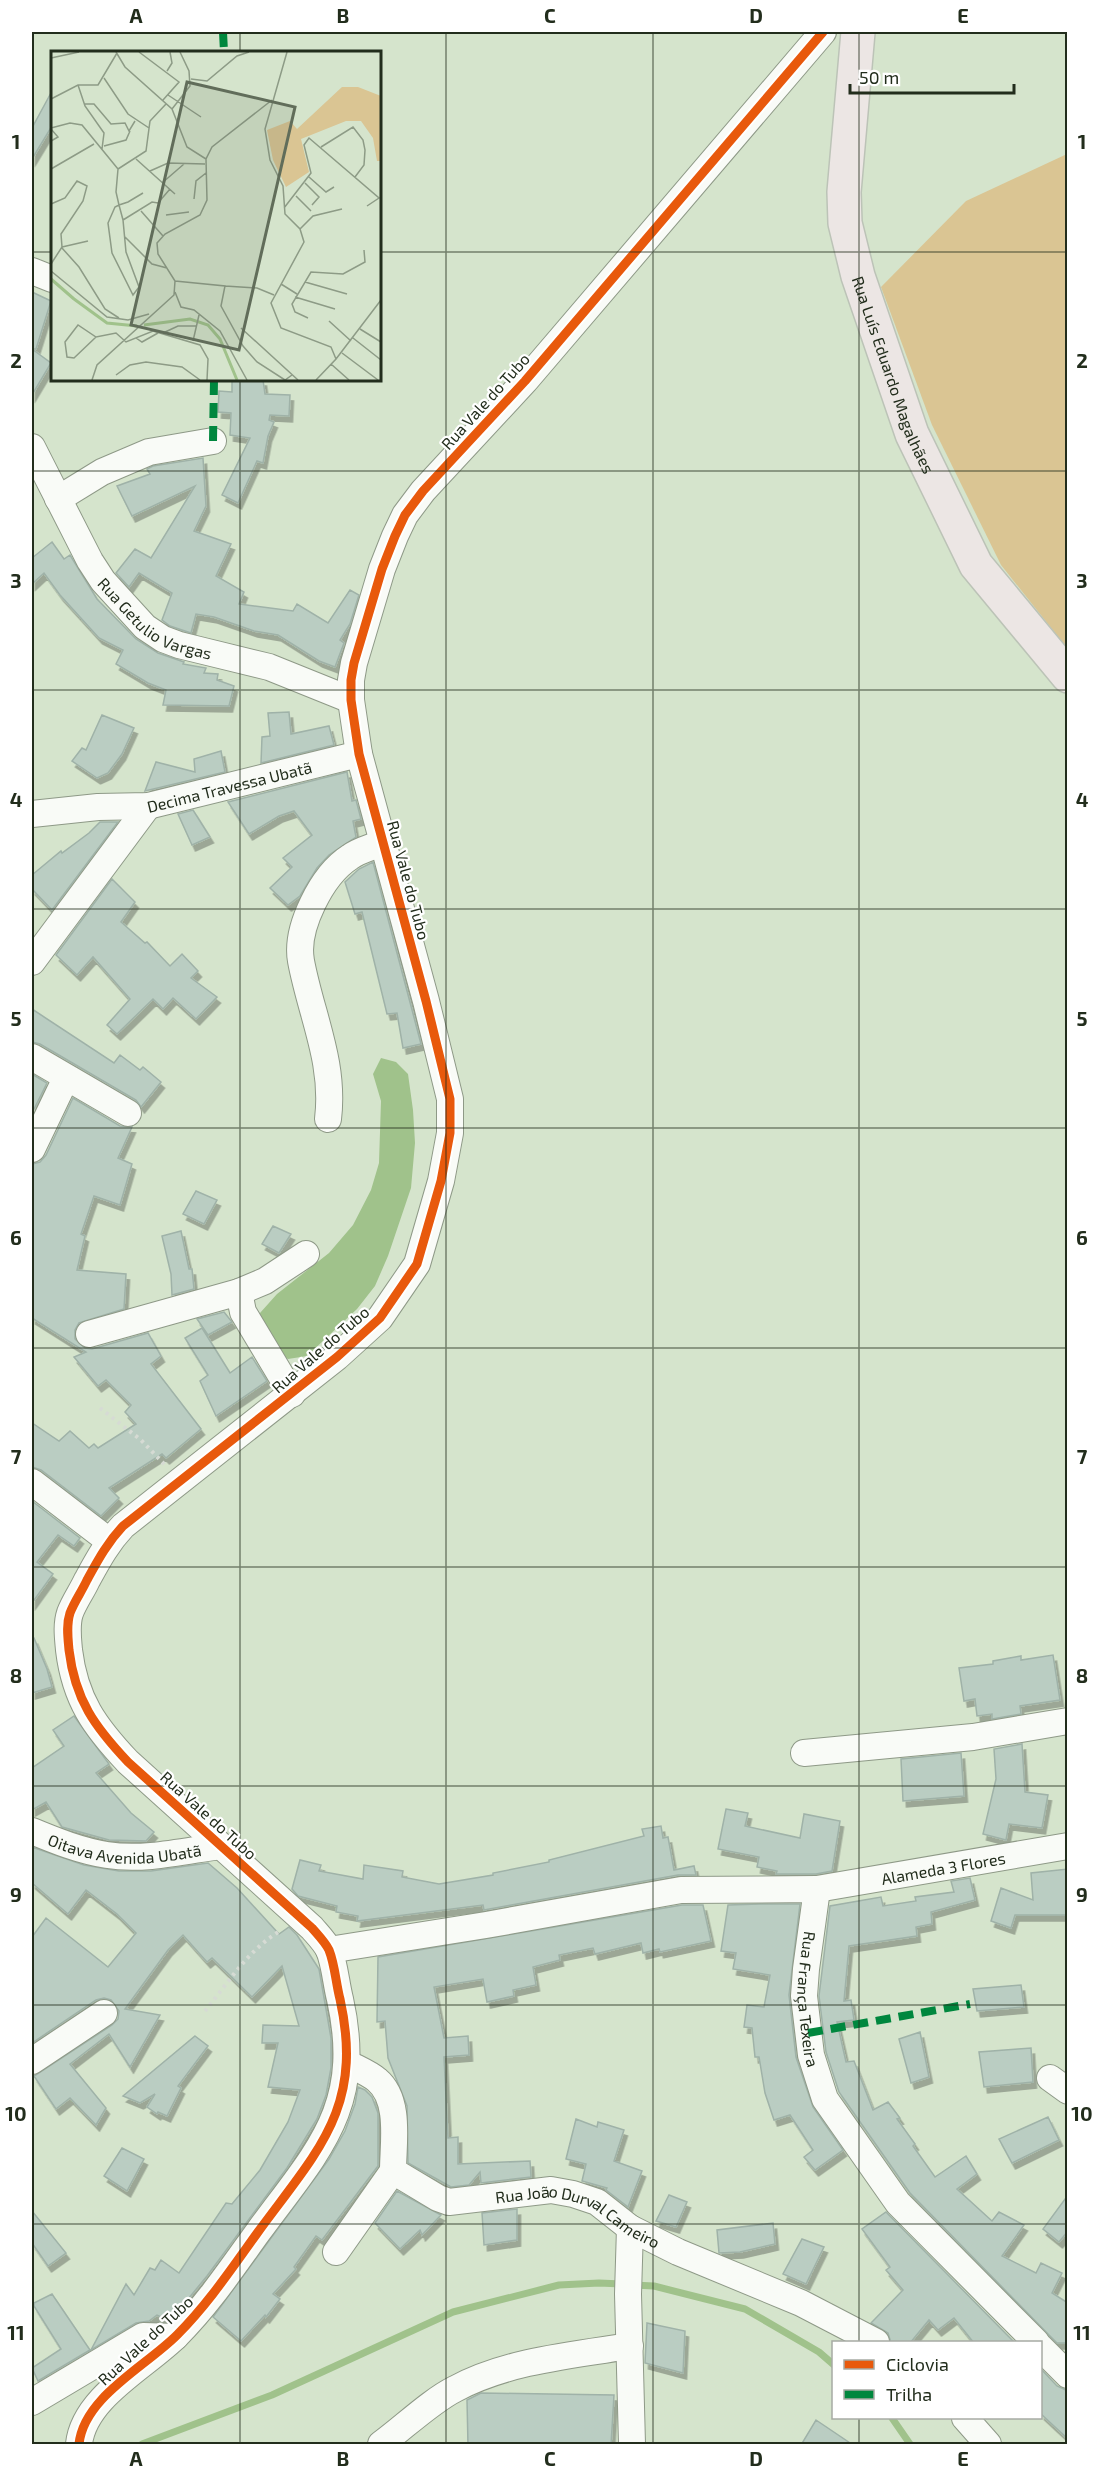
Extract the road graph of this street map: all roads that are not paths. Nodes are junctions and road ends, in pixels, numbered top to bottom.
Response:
1 (824, 32) edge
2 (858, 32) edge
3 (32, 271) edge
4 (51, 279) edge
5 (213, 441) dead end
6 (32, 447) edge
7 (58, 499) junction
8 (1068, 676) edge
9 (351, 700) junction
10 (359, 754) junction
11 (148, 806) junction
12 (32, 814) edge
13 (384, 842) junction
14 (32, 962) edge
15 (32, 1057) edge
16 (66, 1078) junction
17 (128, 1113) dead end
18 (328, 1119) dead end
19 (32, 1149) edge
20 (306, 1254) dead end
21 (239, 1292) junction
22 (89, 1334) dead end
23 (292, 1394) junction
24 (32, 1482) edge
25 (109, 1541) junction
26 (1068, 1721) edge
27 (804, 1753) dead end
28 (32, 1831) edge
29 (220, 1846) junction
30 (1068, 1846) edge
31 (818, 1889) junction
32 (328, 1950) junction
33 (104, 2013) dead end
34 (32, 2061) edge
35 (347, 2063) junction
36 (393, 2171) junction
37 (630, 2240) junction
38 (336, 2252) dead end
39 (175, 2337) junction
40 (872, 2341) edge
41 (1034, 2341) edge
42 (630, 2346) junction
43 (1042, 2348) edge
44 (105, 2359) junction
45 (1068, 2375) edge
46 (32, 2402) edge
47 (99, 2402) junction
48 (966, 2419) edge
49 (80, 2441) edge
50 (381, 2445) edge
51 (632, 2445) edge
52 (987, 2445) edge

1 - 9 street, Rua Vale do Tubo
2 - 8 main road, Rua Luís Eduardo Magalhães
3 - 4 street
5 - 7 street
6 - 7 street, Rua Getulio Vargas
7 - 9 street, Rua Getulio Vargas
9 - 10 street, Rua Vale do Tubo
10 - 11 street, Decima Travessa Ubatã
10 - 13 street, Rua Vale do Tubo
11 - 12 street
11 - 14 street, Decima Travessa Ubatã
13 - 18 street
13 - 23 street, Rua Vale do Tubo
15 - 16 street
16 - 17 street
16 - 19 street
20 - 21 street
21 - 22 street
21 - 23 street
23 - 25 street, Rua Vale do Tubo
24 - 25 street
25 - 29 street, Rua Vale do Tubo
26 - 27 street
28 - 29 street, Oitava Avenida Ubatã
29 - 32 street, Rua Vale do Tubo
30 - 31 street, Alameda 3 Flores
31 - 32 street
31 - 41 street, Rua França Texeira
32 - 35 street, Rua Vale do Tubo
33 - 34 street
35 - 36 street
35 - 39 street, Rua Vale do Tubo
36 - 37 street, Rua João Durval Cameiro
36 - 38 street
37 - 40 street, Rua João Durval Cameiro
37 - 42 street
39 - 44 street
39 - 47 street, Rua Vale do Tubo
42 - 50 street
42 - 51 street
43 - 45 street
44 - 46 street
44 - 47 street
47 - 49 street, Rua Vale do Tubo
48 - 52 street

